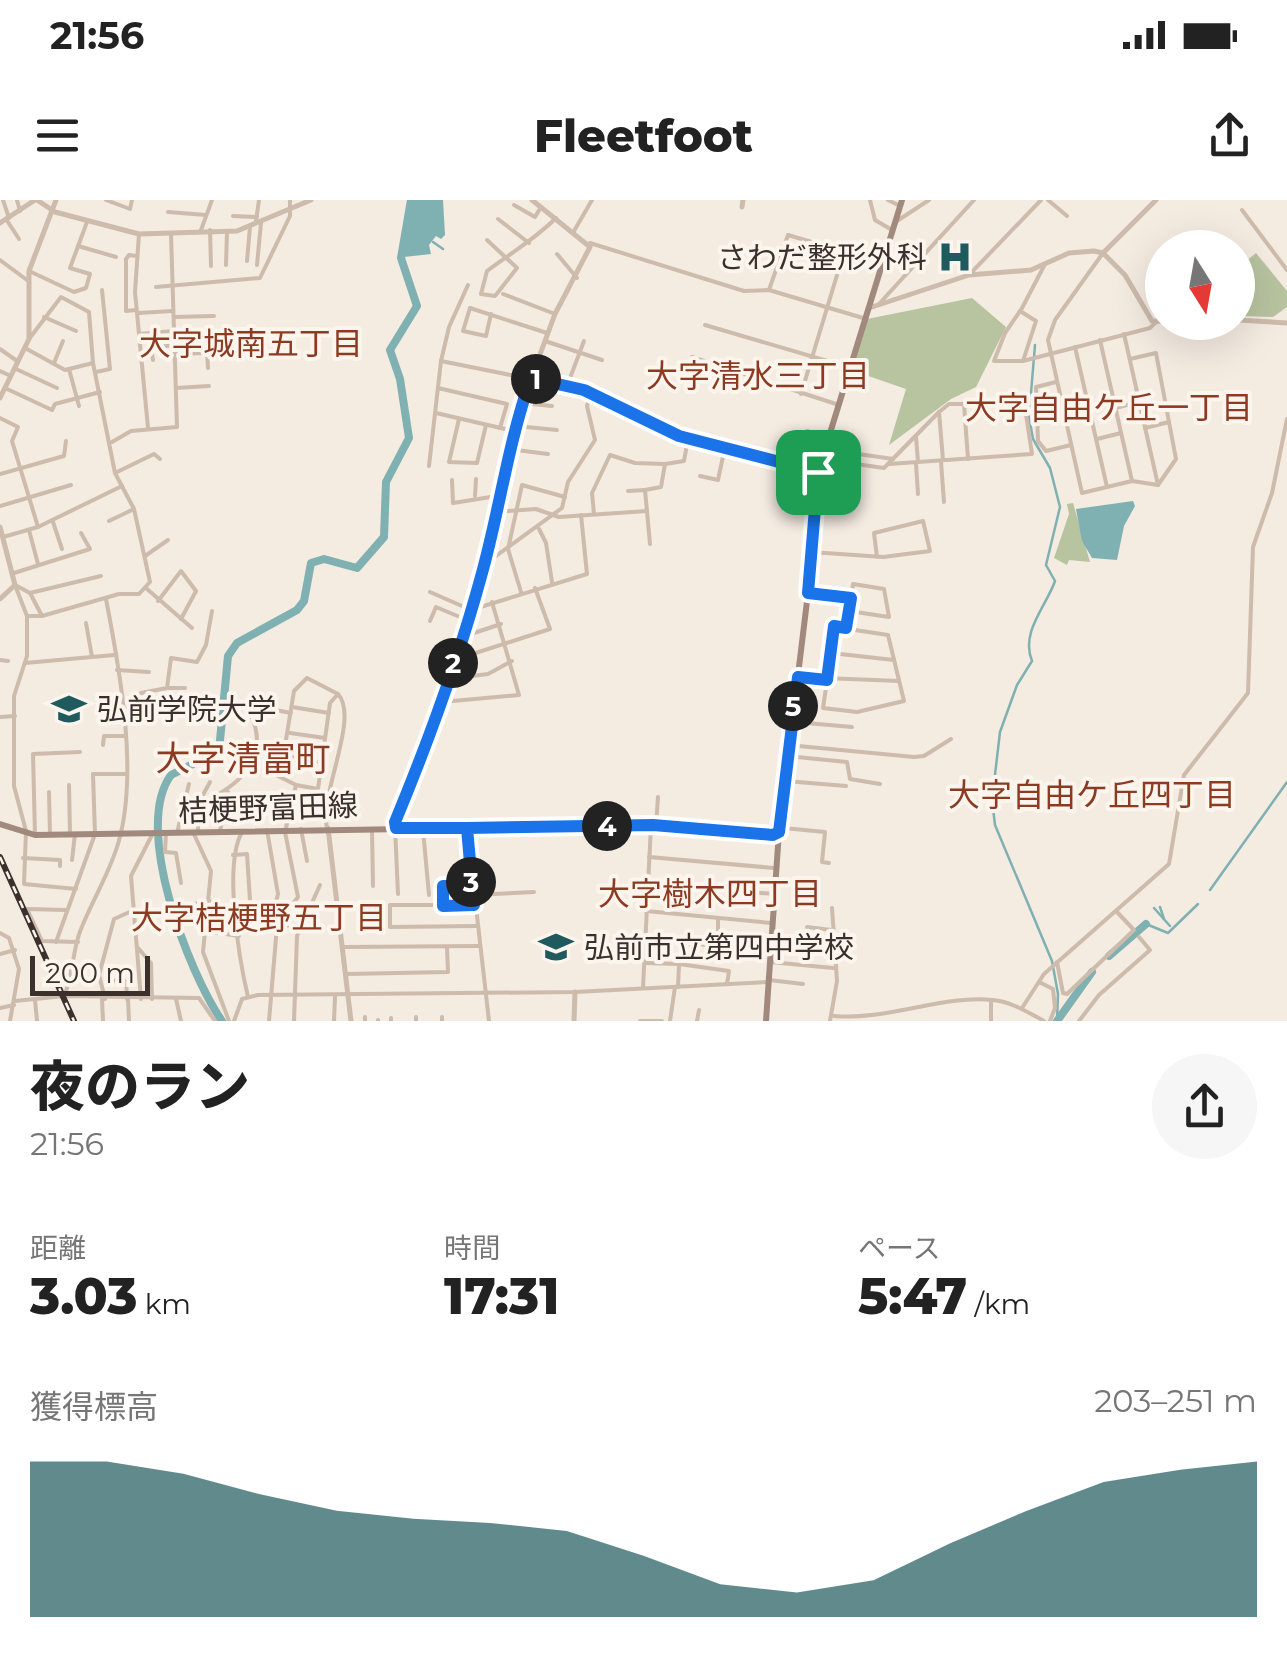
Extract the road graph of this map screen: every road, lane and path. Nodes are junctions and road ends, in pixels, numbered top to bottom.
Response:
1 (3, 200) edge
2 (17, 200) edge
3 (36, 200) edge
4 (56, 200) edge
5 (106, 200) edge
6 (132, 200) edge
7 (212, 200) edge
8 (259, 200) edge
9 (290, 200) edge
10 (311, 200) edge
11 (592, 200) edge
12 (870, 200) edge
13 (888, 200) edge
14 (929, 200) edge
15 (974, 200) edge
16 (1041, 200) edge
17 (1048, 200) edge
18 (1156, 200) edge
19 (536, 202) edge
20 (901, 203) edge
21 (514, 205) dead end
22 (53, 209) junction
23 (1242, 210) dead end
24 (20, 211) junction
25 (168, 212) dead end
26 (289, 212) junction
27 (206, 215) junction
28 (233, 216) dead end
29 (1066, 216) dead end
30 (556, 218) junction
31 (498, 219) dead end
32 (5, 220) edge
33 (895, 221) junction
34 (87, 222) junction
35 (256, 223) junction
36 (201, 230) junction
37 (210, 230) junction
38 (892, 230) junction
39 (228, 232) junction
40 (574, 232) junction
41 (140, 234) junction
42 (171, 234) junction
43 (19, 239) dead end
44 (488, 240) dead end
45 (529, 243) junction
46 (590, 244) junction
47 (78, 246) junction
48 (844, 252) junction
49 (1103, 253) junction
50 (557, 254) dead end
51 (138, 256) junction
52 (508, 256) junction
53 (116, 257) dead end
54 (0, 260) edge
55 (246, 260) dead end
56 (881, 262) junction
57 (226, 265) dead end
58 (256, 265) dead end
59 (211, 266) dead end
60 (1044, 266) junction
61 (1287, 269) edge
62 (28, 271) junction
63 (969, 275) junction
64 (577, 278) junction
65 (27, 280) junction
66 (468, 285) dead end
67 (172, 286) junction
68 (156, 287) dead end
69 (102, 290) dead end
70 (769, 290) junction
71 (74, 292) junction
72 (503, 294) dead end
73 (61, 297) junction
74 (879, 304) junction
75 (1145, 306) edge
76 (828, 308) junction
77 (866, 308) junction
78 (1020, 311) junction
79 (136, 312) junction
80 (173, 314) junction
81 (491, 314) junction
82 (555, 314) junction
83 (214, 316) dead end
84 (44, 317) junction
85 (863, 318) junction
86 (1255, 321) edge
87 (1287, 323) edge
88 (705, 325) dead end
89 (1145, 327) edge
90 (174, 330) junction
91 (76, 331) dead end
92 (138, 334) junction
93 (1124, 334) junction
94 (206, 336) dead end
95 (546, 337) junction
96 (29, 339) junction
97 (1100, 340) junction
98 (64, 341) dead end
99 (584, 341) dead end
100 (175, 345) junction
101 (1075, 346) junction
102 (26, 348) junction
103 (0, 349) edge
104 (1050, 352) junction
105 (207, 353) junction
106 (578, 353) junction
107 (175, 354) junction
108 (692, 357) dead end
109 (812, 357) junction
110 (1130, 359) junction
111 (152, 360) dead end
112 (602, 360) dead end
113 (441, 361) junction
114 (1023, 361) junction
115 (54, 363) junction
116 (92, 363) junction
117 (17, 366) junction
118 (208, 368) dead end
119 (848, 368) junction
120 (69, 369) junction
121 (0, 370) edge
122 (96, 372) junction
123 (11, 376) junction
124 (531, 378) junction
125 (1056, 382) junction
126 (209, 386) dead end
127 (567, 386) junction
128 (437, 387) junction
129 (57, 388) dead end
130 (176, 388) junction
131 (100, 392) junction
132 (592, 392) junction
133 (2, 393) edge
134 (802, 394) junction
135 (77, 398) junction
136 (1139, 402) junction
137 (522, 403) junction
138 (837, 404) junction
139 (80, 406) dead end
140 (552, 406) dead end
141 (1025, 408) dead end
142 (1115, 408) junction
143 (939, 412) junction
144 (434, 413) junction
145 (1090, 413) junction
146 (0, 418) edge
147 (459, 418) junction
148 (1065, 419) junction
149 (1287, 419) edge
150 (1168, 422) junction
151 (486, 425) junction
152 (148, 428) junction
153 (500, 428) junction
154 (1145, 428) junction
155 (515, 429) junction
156 (557, 430) dead end
157 (807, 431) dead end
158 (1121, 433) junction
159 (916, 434) junction
160 (826, 438) junction
161 (688, 439) junction
162 (1096, 439) junction
163 (66, 441) dead end
164 (112, 442) junction
165 (1071, 445) junction
166 (725, 447) junction
167 (823, 449) junction
168 (508, 450) junction
169 (548, 454) dead end
170 (160, 459) dead end
171 (821, 459) junction
172 (968, 459) junction
173 (942, 460) junction
174 (891, 461) junction
175 (917, 462) junction
176 (665, 464) junction
177 (429, 466) dead end
178 (20, 468) junction
179 (818, 472) junction
180 (115, 473) junction
181 (0, 474) edge
182 (700, 476) dead end
183 (476, 478) dead end
184 (452, 480) dead end
185 (1132, 482) junction
186 (70, 485) dead end
187 (1158, 485) junction
188 (122, 486) junction
189 (1107, 487) junction
190 (645, 490) junction
191 (628, 491) dead end
192 (918, 494) dead end
193 (476, 496) junction
194 (497, 496) junction
195 (30, 497) junction
196 (565, 497) junction
197 (944, 502) dead end
198 (0, 506) edge
199 (134, 510) junction
200 (516, 510) junction
201 (647, 510) junction
202 (494, 512) junction
203 (594, 514) junction
204 (581, 515) junction
205 (556, 516) junction
206 (109, 521) dead end
207 (53, 522) junction
208 (0, 527) edge
209 (38, 527) junction
210 (538, 528) junction
211 (29, 530) junction
212 (81, 533) dead end
213 (3, 537) junction
214 (168, 540) dead end
215 (650, 544) dead end
216 (62, 549) dead end
217 (508, 549) junction
218 (811, 552) junction
219 (144, 556) junction
220 (876, 556) junction
221 (485, 564) junction
222 (38, 565) junction
223 (14, 573) junction
224 (100, 576) dead end
225 (552, 582) junction
226 (15, 585) junction
227 (535, 588) junction
228 (147, 589) junction
229 (430, 592) dead end
230 (521, 592) junction
231 (30, 593) junction
232 (808, 593) junction
233 (851, 598) junction
234 (0, 599) edge
235 (106, 599) junction
236 (158, 601) junction
237 (492, 602) junction
238 (470, 610) junction
239 (849, 611) junction
240 (212, 612) dead end
241 (28, 616) junction
242 (42, 616) junction
243 (181, 619) junction
244 (467, 620) junction
245 (430, 622) dead end
246 (86, 623) dead end
247 (501, 624) junction
248 (192, 628) dead end
249 (846, 628) junction
250 (462, 637) junction
251 (508, 646) junction
252 (831, 653) junction
253 (114, 655) junction
254 (92, 657) junction
255 (0, 660) edge
256 (454, 660) junction
257 (894, 660) junction
258 (8, 661) dead end
259 (512, 661) junction
260 (25, 663) junction
261 (117, 670) junction
262 (149, 672) dead end
263 (798, 677) junction
264 (448, 679) junction
265 (827, 680) junction
266 (899, 682) junction
267 (167, 688) junction
268 (185, 688) dead end
269 (338, 694) junction
270 (442, 702) junction
271 (275, 710) dead end
272 (291, 710) junction
273 (122, 712) junction
274 (329, 713) junction
275 (251, 715) dead end
276 (16, 716) junction
277 (0, 717) edge
278 (790, 721) junction
279 (852, 727) dead end
280 (288, 733) junction
281 (123, 736) junction
282 (325, 738) junction
283 (951, 739) dead end
284 (103, 745) dead end
285 (788, 745) junction
286 (80, 752) dead end
287 (284, 756) junction
288 (787, 756) junction
289 (323, 763) junction
290 (264, 769) dead end
291 (126, 774) junction
292 (280, 776) junction
293 (785, 780) junction
294 (210, 782) dead end
295 (189, 784) dead end
296 (880, 784) dead end
297 (68, 785) dead end
298 (296, 785) junction
299 (846, 786) dead end
300 (228, 790) junction
301 (48, 792) dead end
302 (658, 797) dead end
303 (198, 804) junction
304 (0, 824) edge
305 (653, 825) junction
306 (372, 827) junction
307 (328, 828) junction
308 (396, 828) junction
309 (424, 828) junction
310 (467, 828) junction
311 (302, 829) junction
312 (267, 830) junction
313 (286, 830) junction
314 (243, 831) junction
315 (196, 832) junction
316 (220, 832) junction
317 (779, 832) junction
318 (120, 833) junction
319 (160, 833) junction
320 (177, 833) junction
321 (25, 834) junction
322 (35, 834) junction
323 (50, 834) junction
324 (73, 834) junction
325 (95, 834) junction
326 (233, 855) junction
327 (649, 857) junction
328 (22, 858) junction
329 (72, 860) dead end
330 (306, 861) dead end
331 (830, 863) dead end
332 (60, 866) dead end
333 (776, 868) junction
334 (182, 882) dead end
335 (649, 884) junction
336 (320, 885) dead end
337 (373, 886) dead end
338 (472, 886) junction
339 (76, 888) junction
340 (534, 892) dead end
341 (398, 894) dead end
342 (429, 894) dead end
343 (774, 894) junction
344 (472, 895) junction
345 (210, 901) junction
346 (188, 905) dead end
347 (474, 905) junction
348 (443, 906) junction
349 (832, 908) dead end
350 (67, 910) junction
351 (134, 910) junction
352 (646, 911) junction
353 (1116, 911) junction
354 (274, 913) junction
355 (238, 917) junction
356 (718, 918) junction
357 (773, 924) junction
358 (302, 925) junction
359 (476, 926) junction
360 (807, 928) dead end
361 (260, 930) dead end
362 (831, 930) junction
363 (206, 932) junction
364 (0, 933) edge
365 (240, 936) junction
366 (1139, 936) dead end
367 (56, 942) junction
368 (78, 942) junction
369 (645, 945) junction
370 (718, 945) junction
371 (136, 946) junction
372 (479, 946) junction
373 (447, 947) junction
374 (728, 947) dead end
375 (344, 948) junction
376 (14, 950) junction
377 (0, 954) edge
378 (770, 962) junction
379 (645, 963) junction
380 (679, 964) junction
381 (1054, 964) junction
382 (833, 968) junction
383 (347, 974) junction
384 (112, 981) dead end
385 (769, 981) junction
386 (1039, 982) junction
387 (728, 984) junction
388 (803, 984) dead end
389 (677, 987) junction
390 (643, 988) junction
391 (575, 992) junction
392 (485, 994) junction
393 (271, 995) junction
394 (64, 996) junction
395 (296, 996) junction
396 (248, 997) junction
397 (336, 997) junction
398 (350, 997) junction
399 (176, 998) junction
400 (104, 999) junction
401 (128, 999) junction
402 (141, 999) junction
403 (152, 999) junction
404 (36, 1000) junction
405 (991, 1000) junction
406 (14, 1003) junction
407 (0, 1008) edge
408 (1022, 1008) junction
409 (699, 1010) dead end
410 (832, 1019) edge
411 (10, 1021) edge
412 (37, 1021) edge
413 (103, 1021) edge
414 (130, 1021) edge
415 (180, 1021) edge
416 (215, 1021) edge
417 (232, 1021) edge
418 (270, 1021) edge
419 (294, 1021) edge
420 (334, 1021) edge
421 (351, 1021) edge
422 (488, 1021) edge
423 (574, 1021) edge
424 (640, 1021) edge
425 (662, 1021) edge
426 (670, 1021) edge
427 (698, 1021) edge
428 (766, 1021) edge
429 (991, 1021) edge
430 (1047, 1021) edge
431 (1079, 1021) edge

1 - 32 street
2 - 24 street
3 - 22 street
3 - 24 street
4 - 22 street
5 - 6 street
7 - 27 street
8 - 35 street
9 - 26 street
10 - 26 street
11 - 40 street
12 - 38 street
13 - 20 street
14 - 33 street
15 - 74 street
16 - 63 street
17 - 29 street
18 - 49 street
19 - 21 street
19 - 30 street
20 - 33 main road
22 - 34 street
22 - 62 street
23 - 61 street
24 - 32 street
25 - 27 street
26 - 35 street
26 - 67 street
27 - 36 street
28 - 35 street
30 - 40 street
30 - 45 street
31 - 45 street
32 - 43 street
33 - 38 main road
34 - 41 street
34 - 47 street
35 - 39 street
35 - 55 street
35 - 58 street
36 - 37 street
36 - 42 street
37 - 39 street
37 - 59 street
38 - 56 main road
39 - 57 street
40 - 46 street
41 - 42 street
41 - 51 street
42 - 67 street
44 - 52 street
45 - 52 street
46 - 64 street
46 - 70 street
47 - 53 street
47 - 71 street
48 - 56 street
48 - 70 street
48 - 76 street
49 - 60 street
49 - 75 street
49 - 104 street
50 - 64 street
51 - 79 street
51 - 79 street
52 - 52 street
54 - 65 street
56 - 77 main road
60 - 63 street
60 - 78 street
62 - 65 street
62 - 71 street
63 - 74 street
64 - 82 street
65 - 96 street
66 - 113 street
67 - 68 street
67 - 80 street
69 - 122 street
70 - 76 street
71 - 73 street
72 - 82 street
73 - 84 street
73 - 116 street
74 - 77 street
76 - 85 street
76 - 109 street
77 - 85 main road
78 - 114 street
78 - 114 street
79 - 80 street
79 - 92 street
80 - 83 street
80 - 90 street
81 - 81 street
81 - 95 street
82 - 95 street
84 - 91 street
84 - 96 street
85 - 119 main road
86 - 87 street
88 - 109 street
89 - 93 street
90 - 92 street
90 - 100 street
92 - 152 street
93 - 97 street
93 - 110 street
94 - 105 street
95 - 106 street
95 - 124 street
96 - 102 street
97 - 101 street
97 - 142 street
98 - 115 street
99 - 106 street
100 - 107 street
100 - 111 street
101 - 104 street
101 - 145 street
102 - 115 street
102 - 117 street
103 - 117 street
104 - 114 street
104 - 125 street
105 - 107 street
105 - 118 street
106 - 112 street
106 - 127 street
107 - 130 street
108 - 134 street
109 - 119 street
109 - 134 street
110 - 136 street
110 - 150 street
113 - 124 street
113 - 128 street
115 - 120 street
116 - 120 street
116 - 122 street
117 - 123 street
117 - 129 street
119 - 138 main road
120 - 135 street
121 - 123 street
122 - 131 street
123 - 133 street
124 - 127 street
124 - 137 street
125 - 148 street
125 - 165 street
126 - 130 street
127 - 132 street
128 - 144 street
128 - 153 street
130 - 152 street
131 - 135 street
131 - 164 street
132 - 161 street
132 - 196 street
133 - 135 street
134 - 138 street
135 - 139 street
136 - 142 street
136 - 154 street
137 - 140 street
137 - 155 street
138 - 160 main road
141 - 172 street
142 - 158 street
143 - 159 street
143 - 172 street
143 - 173 street
144 - 147 street
144 - 177 street
145 - 148 street
145 - 162 street
146 - 178 street
147 - 151 street
147 - 151 street
148 - 165 street
149 - 353 street
150 - 154 street
150 - 187 street
151 - 153 street
152 - 164 street
153 - 155 street
154 - 187 street
155 - 156 street
155 - 168 street
157 - 160 street
158 - 162 street
158 - 185 street
159 - 174 street
159 - 175 street
160 - 167 main road
161 - 166 street
161 - 176 street
162 - 189 street
163 - 178 street
164 - 180 street
165 - 189 street
166 - 179 street
166 - 182 street
167 - 171 main road
167 - 174 street
168 - 169 street
168 - 194 street
170 - 180 street
171 - 174 street
171 - 179 main road
172 - 173 street
173 - 175 street
173 - 197 street
174 - 175 street
175 - 192 street
176 - 190 street
176 - 203 street
178 - 181 street
178 - 195 street
179 - 218 main road
180 - 188 street
183 - 193 street
184 - 193 street
185 - 187 street
185 - 189 street
186 - 195 street
188 - 199 street
188 - 207 street
190 - 191 street
190 - 201 street
193 - 194 street
194 - 202 street
195 - 198 street
195 - 209 street
196 - 200 street
196 - 205 street
199 - 206 street
199 - 219 street
200 - 202 street
200 - 205 street
200 - 217 street
201 - 203 street
201 - 215 street
202 - 221 street
203 - 204 street
204 - 205 street
204 - 225 street
205 - 210 street
207 - 209 street
207 - 216 street
208 - 213 street
209 - 211 street
210 - 217 street
210 - 225 street
211 - 213 street
211 - 222 street
212 - 222 street
213 - 223 street
214 - 219 street
217 - 221 street
217 - 230 street
218 - 220 street
218 - 232 main road
219 - 228 street
220 - 220 street
221 - 238 street
222 - 223 street
223 - 226 street
224 - 231 street
225 - 227 street
226 - 231 street
226 - 234 street
226 - 241 street
227 - 230 street
227 - 251 street
228 - 235 street
228 - 236 street
229 - 238 street
230 - 237 street
231 - 242 street
232 - 233 street
232 - 263 main road
233 - 239 street
233 - 239 street
235 - 242 street
235 - 253 street
236 - 243 street
236 - 243 street
237 - 238 street
237 - 247 street
238 - 244 street
239 - 249 street
240 - 267 street
241 - 242 street
241 - 260 street
243 - 248 street
244 - 245 street
244 - 250 street
246 - 254 street
247 - 250 street
247 - 251 street
249 - 252 street
249 - 257 street
250 - 256 street
251 - 256 street
251 - 259 street
252 - 257 street
252 - 265 street
253 - 254 street
253 - 261 street
254 - 260 street
255 - 258 street
256 - 264 street
257 - 266 street
259 - 264 street
259 - 270 street
260 - 276 street
261 - 262 street
261 - 273 street
263 - 265 street
263 - 278 main road
264 - 270 street
265 - 266 street
265 - 266 street
267 - 268 street
267 - 273 street
269 - 272 street
269 - 274 street
269 - 307 street
270 - 308 street
271 - 272 street
272 - 274 street
272 - 280 street
273 - 281 street
274 - 282 street
275 - 300 street
276 - 277 street
276 - 321 street
278 - 279 street
278 - 285 main road
280 - 282 street
280 - 287 street
281 - 284 street
281 - 291 street
282 - 289 street
283 - 285 street
285 - 288 main road
286 - 322 street
287 - 289 street
287 - 292 street
288 - 293 main road
288 - 296 street
289 - 298 street
290 - 292 street
291 - 318 street
291 - 325 street
292 - 298 street
293 - 299 street
293 - 317 main road
294 - 303 street
295 - 320 street
297 - 324 street
298 - 313 street
300 - 303 street
300 - 316 street
301 - 323 street
302 - 305 street
303 - 315 street
304 - 321 main road, 桔梗野富田線
305 - 310 main road, 桔梗野富田線
305 - 317 main road, 桔梗野富田線
305 - 327 street
306 - 307 main road, 桔梗野富田線
306 - 308 main road, 桔梗野富田線
306 - 337 street
307 - 311 main road, 桔梗野富田線
307 - 375 street
308 - 309 main road, 桔梗野富田線
308 - 341 street
309 - 310 main road, 桔梗野富田線
309 - 342 street
310 - 338 street
311 - 313 main road, 桔梗野富田線
311 - 330 street
312 - 313 main road, 桔梗野富田線
312 - 314 main road, 桔梗野富田線
312 - 354 street
313 - 354 street
314 - 316 main road, 桔梗野富田線
314 - 326 street
315 - 316 main road, 桔梗野富田線
315 - 320 main road, 桔梗野富田線
315 - 345 street
317 - 331 street
317 - 333 main road
318 - 319 main road, 桔梗野富田線
318 - 325 main road, 桔梗野富田線
318 - 368 street
319 - 320 main road, 桔梗野富田線
319 - 334 street
319 - 351 street
321 - 322 main road, 桔梗野富田線
321 - 328 street
322 - 323 main road, 桔梗野富田線
323 - 324 main road, 桔梗野富田線
324 - 325 main road, 桔梗野富田線
324 - 329 street
325 - 339 street
326 - 355 street
326 - 355 street
327 - 333 street
327 - 335 street
328 - 332 street
328 - 339 street
333 - 343 main road
335 - 343 street
335 - 352 street
336 - 358 street
338 - 344 street
338 - 348 street
339 - 350 street
340 - 344 street
343 - 357 main road
344 - 347 street
345 - 346 street
345 - 363 street
347 - 348 street
347 - 359 street
348 - 359 street
349 - 362 street
350 - 367 street
350 - 367 street
351 - 371 street
351 - 400 street
352 - 356 street
352 - 369 street
353 - 381 street
353 - 381 street
354 - 361 street
355 - 365 street
356 - 357 street
356 - 370 street
357 - 378 main road
358 - 393 street
358 - 395 street
359 - 372 street
360 - 362 street
362 - 382 street
363 - 365 street
363 - 417 street
364 - 376 street
365 - 396 street
366 - 431 street
367 - 368 street
368 - 394 street
369 - 370 street
369 - 379 street
370 - 374 street
371 - 402 street
371 - 403 street
372 - 373 street
372 - 392 street
373 - 375 street
373 - 383 street
375 - 383 street
376 - 377 street
376 - 406 street
378 - 382 street
378 - 385 main road
379 - 380 street
379 - 390 street
380 - 387 street
380 - 389 street
381 - 386 street
382 - 410 street
383 - 398 street
384 - 401 street
385 - 387 street
385 - 388 street
385 - 428 main road
386 - 408 street
386 - 430 street
387 - 389 street
389 - 390 street
389 - 426 street
390 - 391 street
391 - 392 street
391 - 423 street
392 - 398 street
392 - 422 street
393 - 395 street
393 - 396 street
393 - 418 street
394 - 400 street
394 - 404 street
395 - 397 street
395 - 419 street
396 - 417 street
397 - 398 street
397 - 420 street
398 - 421 street
399 - 403 street
399 - 415 street
399 - 416 street
400 - 401 street
400 - 413 street
401 - 402 street
401 - 414 street
402 - 403 street
404 - 406 street
404 - 412 street
405 - 408 street
405 - 410 street
405 - 429 street
406 - 407 street
406 - 411 street
408 - 430 street
409 - 427 street
424 - 425 street

